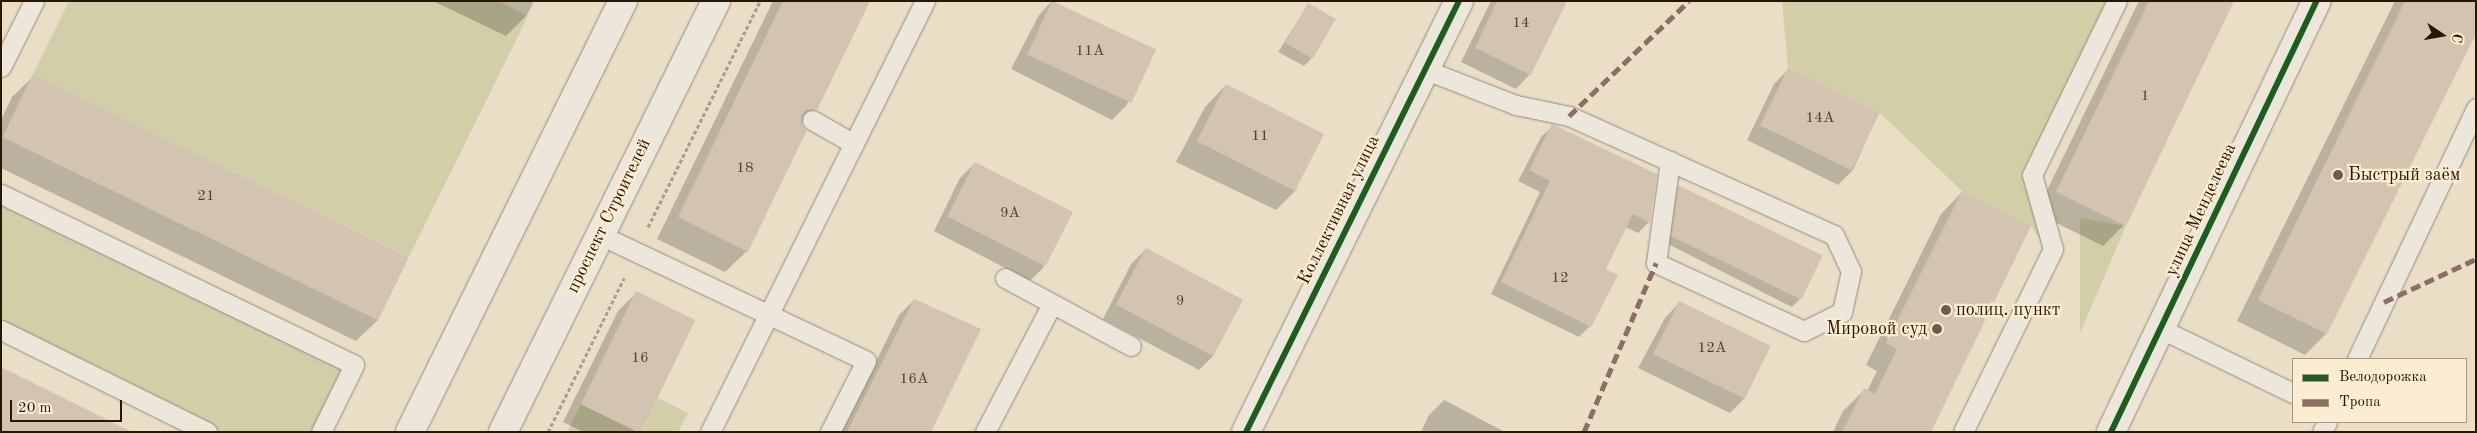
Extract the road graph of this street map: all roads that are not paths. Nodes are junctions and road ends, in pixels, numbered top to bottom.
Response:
1 (34, 1) edge
2 (623, 1) edge
3 (716, 1) edge
4 (925, 1) edge
5 (1459, 1) edge
6 (2117, 1) edge
7 (2317, 1) edge
8 (1, 66) edge
9 (1426, 70) junction
10 (2476, 108) edge
11 (812, 120) dead end
12 (854, 144) junction
13 (1670, 161) junction
14 (1, 194) edge
15 (600, 235) junction
16 (1004, 278) dead end
17 (1052, 304) junction
18 (768, 316) junction
19 (2161, 329) junction
20 (1, 330) edge
21 (1131, 346) dead end
22 (2357, 358) edge
23 (2292, 393) edge
24 (208, 432) edge
25 (321, 432) edge
26 (410, 432) edge
27 (503, 432) edge
28 (710, 432) edge
29 (830, 432) edge
30 (986, 432) edge
31 (1246, 432) edge
32 (1963, 432) edge
33 (2111, 432) edge

1 - 8 lane
2 - 26 street
3 - 15 street, проспект Строителей
4 - 12 lane
5 - 9 street, Коллективная улица
6 - 32 lane
7 - 19 street, улица Менделеева
9 - 13 lane
9 - 31 street, Коллективная улица
10 - 22 lane
11 - 12 lane
12 - 18 lane
13 - 13 lane
14 - 25 lane
15 - 18 lane
15 - 27 street, проспект Строителей
16 - 17 lane
17 - 21 lane
17 - 30 lane
18 - 28 lane
18 - 29 lane
19 - 23 lane
19 - 33 street, улица Менделеева
20 - 24 lane

